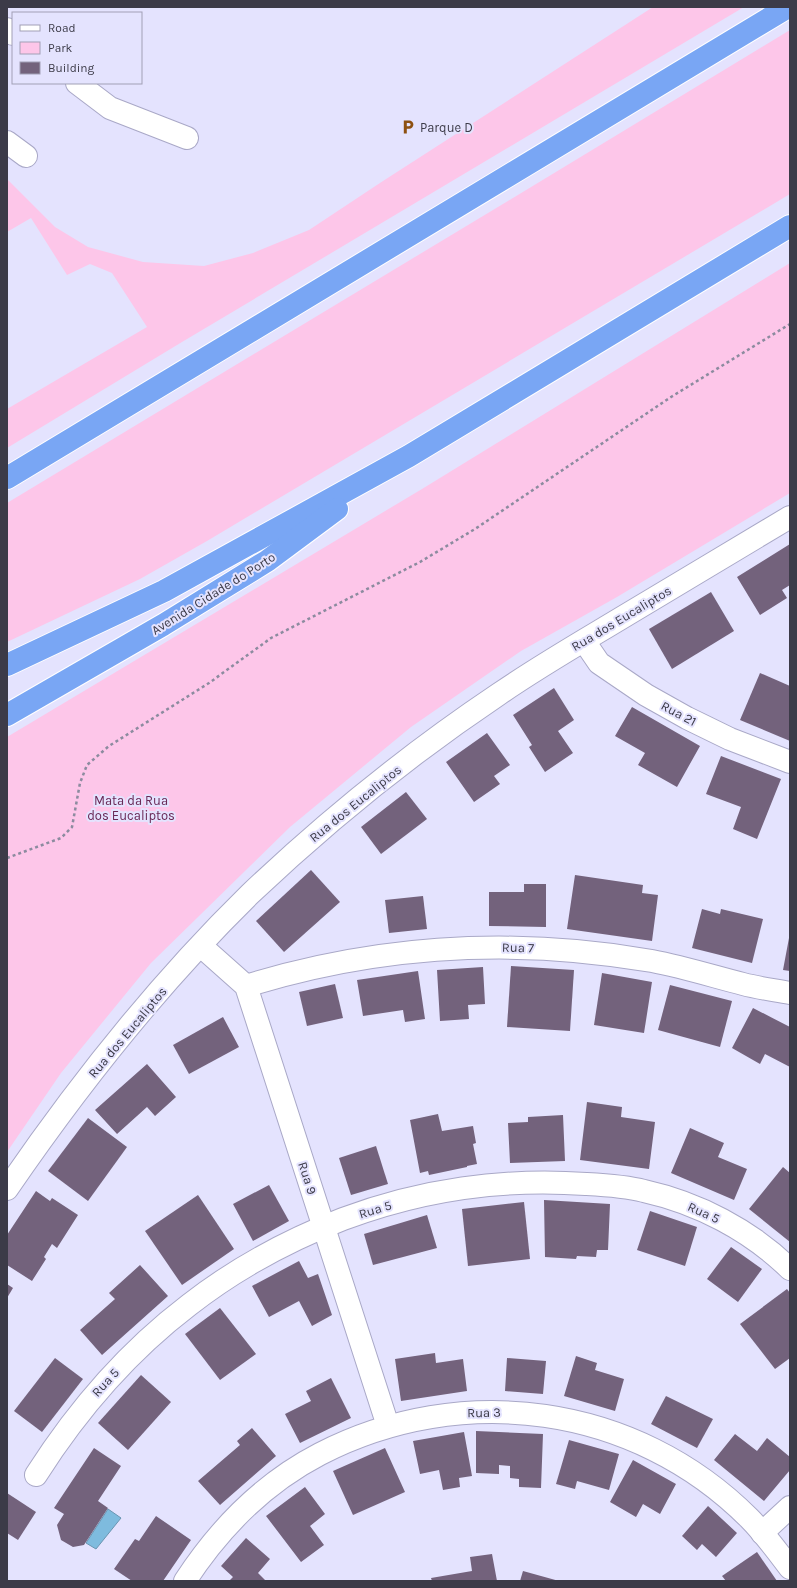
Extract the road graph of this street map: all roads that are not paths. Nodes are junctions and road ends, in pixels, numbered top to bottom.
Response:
1 (788, 7) edge
2 (77, 84) edge
3 (187, 138) dead end
4 (7, 142) edge
5 (26, 156) dead end
6 (790, 226) edge
7 (409, 456) junction
8 (7, 478) edge
9 (790, 517) edge
10 (584, 640) junction
11 (7, 665) edge
12 (7, 715) edge
13 (790, 762) edge
14 (201, 946) junction
15 (742, 984) junction
16 (246, 986) junction
17 (790, 993) edge
18 (790, 1006) edge
19 (7, 1189) edge
20 (324, 1228) junction
21 (790, 1269) edge
22 (388, 1426) junction
23 (36, 1475) dead end
24 (790, 1508) edge
25 (762, 1533) junction
26 (790, 1568) edge
27 (185, 1581) edge

1 - 8 highway
2 - 3 street
4 - 5 street
6 - 7 highway
7 - 11 highway
7 - 12 highway, Avenida Cidade do Porto
9 - 10 street, Rua dos Eucaliptos
10 - 13 street, Rua 21
10 - 14 street, Rua dos Eucaliptos
14 - 16 street
14 - 19 street, Rua dos Eucaliptos
15 - 16 street, Rua 7
15 - 17 street, Rua 7
15 - 18 street
16 - 20 street, Rua 9
20 - 21 street, Rua 5
20 - 22 street, Rua 9
20 - 23 street, Rua 5
22 - 25 street, Rua 3
22 - 27 street, Rua 3
24 - 25 street
25 - 26 street, Rua 3

